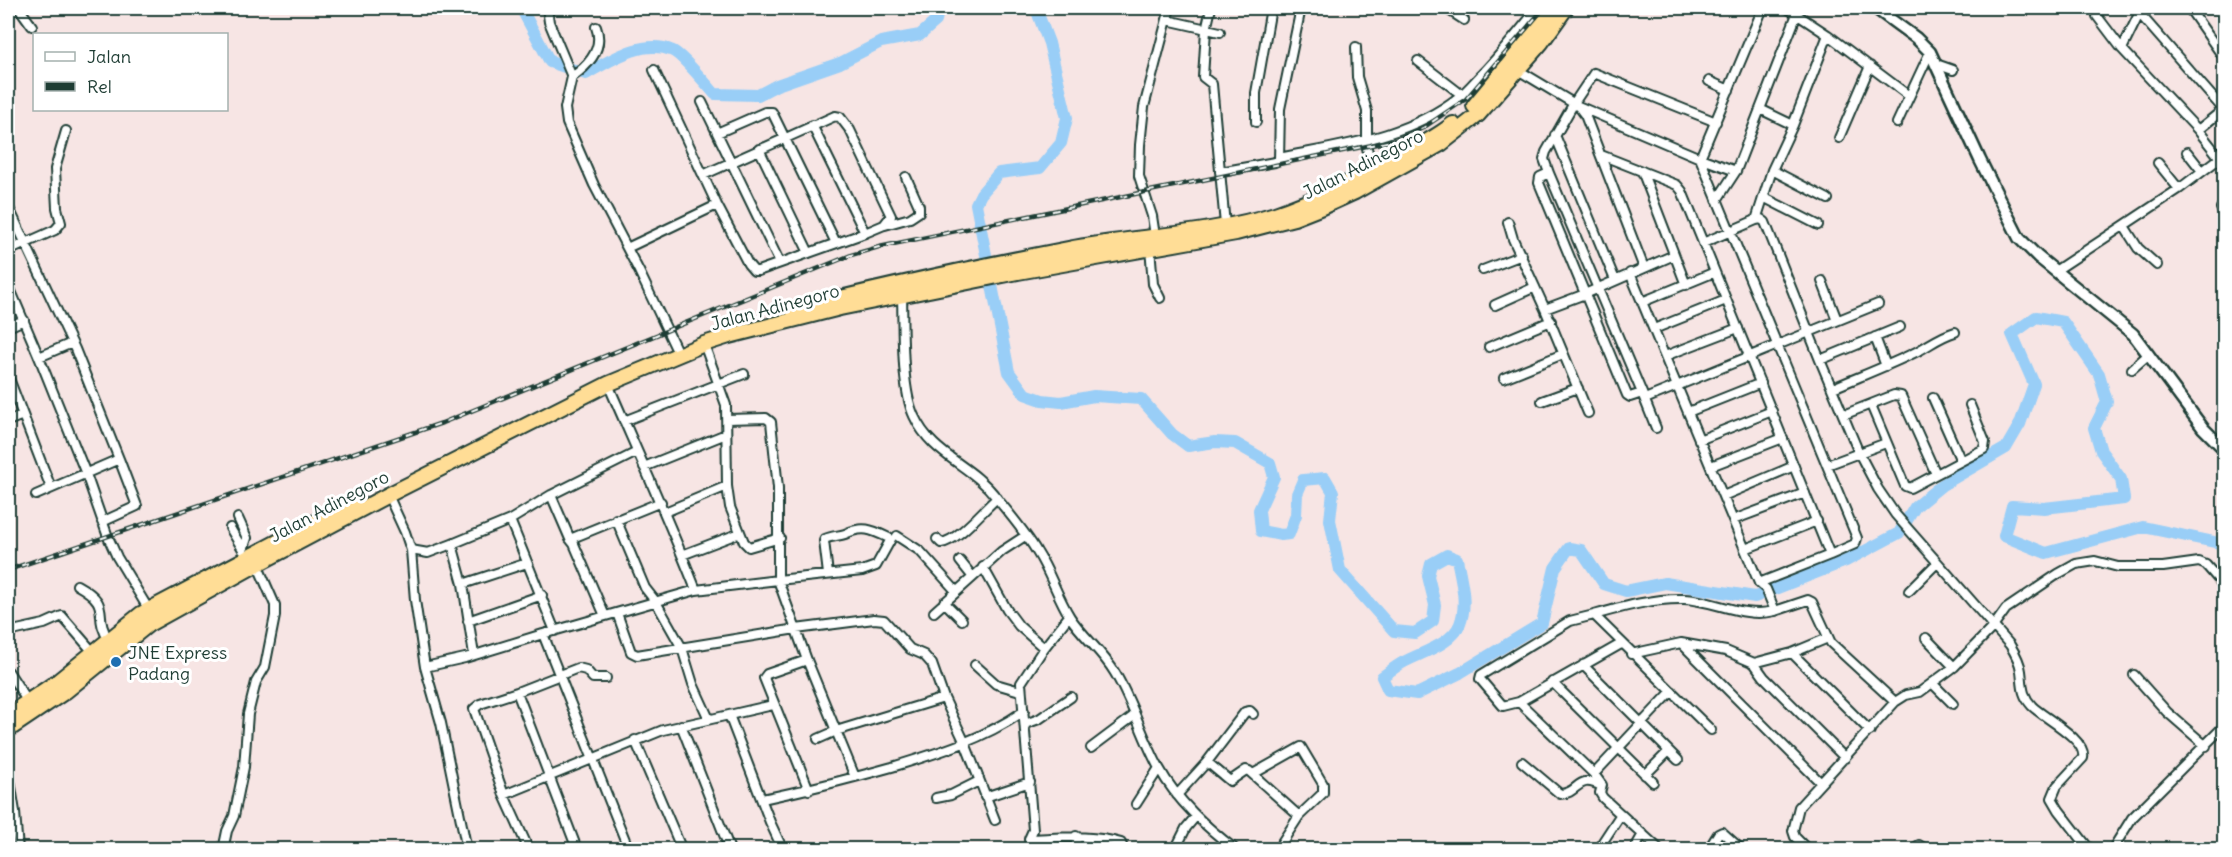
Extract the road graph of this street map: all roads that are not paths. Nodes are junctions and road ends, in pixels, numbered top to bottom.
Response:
1 (19, 8) edge
2 (547, 8) edge
3 (1170, 8) edge
4 (1211, 8) edge
5 (1271, 8) edge
6 (1301, 8) edge
7 (1446, 8) edge
8 (1538, 8) edge
9 (1555, 8) edge
10 (1566, 8) edge
11 (1763, 8) edge
12 (1787, 8) edge
13 (1875, 8) edge
14 (2096, 8) edge
15 (2188, 8) edge
16 (2140, 10) edge
17 (1797, 14) junction
18 (1167, 20) junction
19 (1464, 20) dead end
20 (32, 26) dead end
21 (596, 27) dead end
22 (1206, 30) junction
23 (1220, 32) dead end
24 (1828, 35) junction
25 (1356, 47) dead end
26 (2122, 49) junction
27 (1930, 52) junction
28 (2224, 58) edge
29 (1418, 61) dead end
30 (1936, 64) junction
31 (1870, 66) junction
32 (654, 70) dead end
33 (1518, 70) junction
34 (1953, 70) dead end
35 (572, 74) junction
36 (1709, 81) dead end
37 (1730, 90) junction
38 (1462, 95) junction
39 (1909, 96) junction
40 (702, 102) dead end
41 (1576, 105) junction
42 (2224, 109) edge
43 (1760, 110) junction
44 (1256, 122) dead end
45 (1716, 123) junction
46 (1898, 123) dead end
47 (812, 125) junction
48 (1793, 125) junction
49 (2198, 130) junction
50 (66, 131) dead end
51 (717, 133) junction
52 (1555, 135) junction
53 (784, 137) junction
54 (1839, 138) dead end
55 (1366, 141) junction
56 (759, 149) junction
57 (2187, 152) dead end
58 (1600, 155) junction
59 (1280, 158) junction
60 (1700, 158) junction
61 (2223, 159) edge
62 (731, 162) junction
63 (2158, 163) dead end
64 (1372, 170) junction
65 (1772, 170) junction
66 (1642, 171) junction
67 (1736, 171) junction
68 (2202, 171) junction
69 (1220, 172) junction
70 (703, 174) junction
71 (1545, 175) junction
72 (906, 177) dead end
73 (2179, 189) junction
74 (1763, 197) junction
75 (1828, 199) dead end
76 (1717, 200) junction
77 (2224, 203) edge
78 (717, 205) junction
79 (8, 206) edge
80 (2224, 214) edge
81 (1756, 220) junction
82 (1508, 222) dead end
83 (884, 225) junction
84 (1225, 225) junction
85 (1818, 225) dead end
86 (2124, 226) junction
87 (1731, 232) junction
88 (866, 233) junction
89 (1203, 234) junction
90 (1153, 242) junction
91 (26, 243) junction
92 (836, 243) junction
93 (1703, 243) junction
94 (627, 248) junction
95 (8, 251) edge
96 (809, 253) junction
97 (1522, 255) junction
98 (1674, 255) junction
99 (780, 263) junction
100 (2157, 265) dead end
101 (1644, 268) junction
102 (1483, 270) dead end
103 (2055, 271) junction
104 (1715, 272) junction
105 (1630, 273) junction
106 (967, 276) junction
107 (1615, 280) junction
108 (1822, 281) dead end
109 (8, 285) edge
110 (1686, 285) junction
111 (1535, 286) junction
112 (1591, 291) junction
113 (902, 295) junction
114 (1160, 298) dead end
115 (1726, 300) junction
116 (1642, 302) junction
117 (839, 303) junction
118 (1878, 304) dead end
119 (1495, 305) dead end
120 (1545, 309) junction
121 (24, 320) junction
122 (1837, 320) junction
123 (1551, 321) junction
124 (8, 327) edge
125 (1900, 327) dead end
126 (1738, 328) junction
127 (1654, 329) junction
128 (1808, 330) junction
129 (1955, 332) dead end
130 (1875, 337) junction
131 (72, 343) junction
132 (1777, 344) junction
133 (704, 345) junction
134 (675, 347) junction
135 (1489, 347) dead end
136 (1563, 354) junction
137 (2149, 354) junction
138 (1665, 356) junction
139 (1749, 356) junction
140 (39, 357) junction
141 (1820, 360) junction
142 (1886, 366) junction
143 (2132, 369) dead end
144 (744, 374) dead end
145 (8, 376) edge
146 (1504, 378) dead end
147 (1761, 383) junction
148 (608, 384) junction
149 (718, 384) junction
150 (1677, 385) junction
151 (1578, 388) junction
152 (1833, 388) junction
153 (1639, 396) junction
154 (1934, 398) dead end
155 (1542, 401) dead end
156 (1871, 405) junction
157 (1970, 405) dead end
158 (1772, 411) junction
159 (1688, 412) junction
160 (1588, 413) dead end
161 (23, 415) junction
162 (1843, 415) junction
163 (727, 419) junction
164 (8, 421) edge
165 (624, 421) junction
166 (1656, 428) dead end
167 (726, 434) junction
168 (1783, 438) junction
169 (1699, 440) junction
170 (1887, 443) junction
171 (2224, 449) edge
172 (637, 452) junction
173 (1859, 453) junction
174 (119, 459) junction
175 (1961, 461) junction
176 (1827, 465) junction
177 (1711, 466) junction
178 (1794, 466) junction
179 (644, 467) junction
180 (86, 474) junction
181 (1936, 474) junction
182 (727, 486) junction
183 (51, 488) junction
184 (1805, 493) junction
185 (36, 495) dead end
186 (388, 495) junction
187 (551, 495) junction
188 (1723, 496) junction
189 (997, 498) junction
190 (661, 502) junction
191 (665, 513) junction
192 (238, 518) dead end
193 (331, 518) junction
194 (616, 519) junction
195 (510, 520) junction
196 (1733, 520) junction
197 (1816, 521) junction
198 (102, 522) junction
199 (230, 528) dead end
200 (740, 533) junction
201 (897, 536) dead end
202 (1025, 536) junction
203 (780, 538) junction
204 (570, 539) junction
205 (937, 539) dead end
206 (452, 544) junction
207 (1745, 549) junction
208 (411, 550) junction
209 (682, 555) junction
210 (1830, 555) junction
211 (249, 557) junction
212 (960, 561) dead end
213 (527, 563) junction
214 (1937, 563) junction
215 (983, 567) junction
216 (828, 574) junction
217 (972, 576) junction
218 (778, 580) junction
219 (463, 584) junction
220 (77, 585) dead end
221 (1762, 586) junction
222 (2224, 586) edge
223 (696, 590) junction
224 (956, 591) junction
225 (1909, 591) dead end
226 (542, 595) junction
227 (656, 602) junction
228 (944, 602) junction
229 (149, 610) junction
230 (1775, 611) junction
231 (934, 612) dead end
232 (617, 613) junction
233 (1594, 615) junction
234 (605, 616) junction
235 (1069, 616) junction
236 (962, 620) dead end
237 (468, 621) junction
238 (1993, 627) junction
239 (796, 629) junction
240 (555, 631) junction
241 (8, 632) edge
242 (543, 634) junction
243 (1926, 638) dead end
244 (1828, 639) junction
245 (109, 640) junction
246 (1681, 643) junction
247 (1622, 644) junction
248 (682, 648) junction
249 (1044, 648) junction
250 (93, 652) junction
251 (1631, 654) junction
252 (1792, 654) junction
253 (474, 655) junction
254 (807, 660) junction
255 (1754, 663) junction
256 (975, 665) dead end
257 (1583, 665) junction
258 (1954, 667) junction
259 (425, 668) junction
260 (8, 671) edge
261 (560, 674) junction
262 (2134, 675) dead end
263 (606, 678) dead end
264 (1552, 682) junction
265 (1932, 683) junction
266 (1672, 691) junction
267 (1020, 692) junction
268 (517, 693) junction
269 (1071, 697) dead end
270 (944, 698) junction
271 (28, 702) junction
272 (1519, 702) junction
273 (1895, 702) junction
274 (1953, 704) dead end
275 (773, 705) junction
276 (1023, 711) junction
277 (1253, 714) dead end
278 (8, 715) edge
279 (729, 715) junction
280 (1136, 715) junction
281 (709, 719) junction
282 (1642, 723) junction
283 (1025, 724) junction
284 (681, 725) junction
285 (2224, 726) edge
286 (8, 730) edge
287 (1711, 730) dead end
288 (836, 731) junction
289 (1870, 731) junction
290 (635, 740) junction
291 (818, 740) dead end
292 (965, 743) junction
293 (2206, 746) junction
294 (1091, 748) dead end
295 (1618, 748) junction
296 (1669, 751) junction
297 (1845, 758) junction
298 (592, 759) junction
299 (1678, 760) dead end
300 (1207, 762) junction
301 (1522, 762) dead end
302 (8, 768) edge
303 (1159, 768) junction
304 (1253, 774) junction
305 (1594, 774) junction
306 (1645, 775) junction
307 (551, 777) junction
308 (855, 777) junction
309 (979, 781) junction
310 (1030, 782) junction
311 (1653, 782) dead end
312 (1820, 782) junction
313 (1602, 787) junction
314 (809, 790) junction
315 (504, 795) junction
316 (1176, 795) junction
317 (985, 797) junction
318 (936, 798) dead end
319 (762, 799) junction
320 (1136, 804) dead end
321 (1621, 814) junction
322 (1196, 816) junction
323 (1299, 816) junction
324 (995, 820) dead end
325 (1643, 834) junction
326 (1076, 837) junction
327 (1029, 839) junction
328 (1600, 846) dead end
329 (18, 849) edge
330 (223, 849) edge
331 (467, 849) edge
332 (530, 849) edge
333 (577, 849) edge
334 (629, 849) edge
335 (682, 849) edge
336 (730, 849) edge
337 (783, 849) edge
338 (1030, 849) edge
339 (1076, 849) edge
340 (1124, 849) edge
341 (1175, 849) edge
342 (1236, 849) edge
343 (1277, 849) edge
344 (1634, 849) edge
345 (1660, 849) edge
346 (1708, 849) edge
347 (1742, 849) edge
348 (1808, 849) edge
349 (1911, 849) edge
350 (1927, 849) edge
351 (2090, 849) edge
352 (2112, 849) edge

1 - 20 street
2 - 35 street
3 - 18 street
4 - 22 street
5 - 44 street
6 - 59 street
7 - 19 street
8 - 38 street
9 - 64 highway
10 - 33 highway, Jalan Adinegoro
11 - 37 street
12 - 17 street
13 - 27 street
14 - 26 street
15 - 28 street
16 - 26 street
16 - 42 street
17 - 24 street
17 - 43 street
18 - 22 street
18 - 90 street
21 - 35 street
22 - 23 street
22 - 69 street
24 - 31 street
24 - 48 street
25 - 55 street
26 - 49 street
27 - 30 street
27 - 39 street
29 - 38 street
30 - 34 street
30 - 103 street
31 - 39 street
31 - 54 street
32 - 70 street
33 - 41 street
33 - 89 highway, Jalan Adinegoro
35 - 94 street
36 - 37 street
37 - 45 street
38 - 55 street
39 - 46 street
40 - 51 street
41 - 45 street
41 - 52 street
41 - 58 street
41 - 60 street
42 - 49 street
43 - 48 street
43 - 67 street
45 - 60 street
47 - 53 street
47 - 83 street
47 - 88 street
48 - 65 street
49 - 61 street
50 - 91 street
51 - 53 street
51 - 62 street
52 - 71 street
52 - 107 street
53 - 56 street
53 - 92 street
55 - 59 street
55 - 64 street
56 - 62 street
56 - 96 street
57 - 68 street
58 - 66 street
58 - 101 street
59 - 69 street
60 - 67 street
60 - 76 street
61 - 68 street
62 - 70 street
62 - 99 street
63 - 73 street
64 - 84 highway
65 - 74 street
65 - 75 street
66 - 93 street
66 - 98 street
67 - 76 street
68 - 73 street
69 - 84 street
70 - 78 street
71 - 112 street
71 - 112 street
72 - 83 street
73 - 86 street
74 - 81 street
74 - 85 street
76 - 87 street
77 - 80 street
78 - 94 street
78 - 99 street
79 - 91 street
81 - 87 street
81 - 128 street
82 - 97 street
83 - 88 street
84 - 89 highway
86 - 100 street
86 - 103 street
87 - 93 street
87 - 132 street
88 - 92 street
89 - 90 highway, Jalan Adinegoro
90 - 106 highway, Jalan Adinegoro
90 - 114 street
91 - 95 street
91 - 131 street
92 - 96 street
93 - 104 street
94 - 134 street
96 - 99 street
97 - 102 street
97 - 111 street
98 - 101 street
98 - 110 street
101 - 105 street
103 - 137 street
104 - 110 street
104 - 115 street
105 - 107 street
105 - 116 street
106 - 113 highway, Jalan Adinegoro
106 - 117 highway, Jalan Adinegoro
107 - 112 street
108 - 122 street
109 - 121 street
110 - 116 street
111 - 119 street
111 - 120 street
112 - 120 street
112 - 153 street
112 - 153 street
113 - 117 highway, Jalan Adinegoro
113 - 189 street
115 - 126 street
115 - 127 street
116 - 127 street
117 - 133 highway, Jalan Adinegoro
117 - 134 highway, Jalan Adinegoro
118 - 122 street
120 - 123 street
121 - 124 street
121 - 140 street
122 - 128 street
123 - 135 street
123 - 136 street
125 - 130 street
126 - 138 street
126 - 139 street
127 - 138 street
128 - 132 street
128 - 141 street
129 - 142 street
130 - 141 street
130 - 142 street
131 - 140 street
131 - 174 street
132 - 139 street
132 - 176 street
133 - 148 highway, Jalan Adinegoro
133 - 149 street
134 - 193 highway, Jalan Adinegoro
136 - 146 street
136 - 151 street
137 - 143 street
137 - 171 street
138 - 150 street
139 - 147 street
139 - 150 street
140 - 180 street
141 - 152 street
142 - 152 street
144 - 149 street
145 - 161 street
147 - 158 street
147 - 159 street
148 - 165 street
148 - 186 highway, Jalan Adinegoro
149 - 163 street
149 - 165 street
150 - 153 street
150 - 159 street
151 - 155 street
151 - 160 street
152 - 162 street
153 - 166 street
154 - 175 street
156 - 162 street
156 - 170 street
156 - 181 street
157 - 175 street
158 - 168 street
158 - 169 street
159 - 169 street
161 - 164 street
161 - 183 street
162 - 173 street
163 - 167 street
163 - 203 street
165 - 172 street
167 - 179 street
167 - 182 street
168 - 177 street
168 - 178 street
169 - 177 street
170 - 173 street
170 - 181 street
172 - 179 street
172 - 187 street
173 - 176 street
173 - 214 street
174 - 180 street
174 - 198 street
175 - 181 street
176 - 210 street
177 - 188 street
178 - 184 street
178 - 188 street
179 - 190 street
180 - 183 street
180 - 198 street
182 - 191 street
182 - 200 street
183 - 185 street
184 - 196 street
184 - 197 street
186 - 193 highway, Jalan Adinegoro
186 - 208 street
187 - 195 street
187 - 204 street
188 - 196 street
189 - 202 street
189 - 205 street
190 - 191 street
190 - 194 street
191 - 209 street
192 - 211 street
193 - 211 highway, Jalan Adinegoro
194 - 204 street
194 - 227 street
195 - 206 street
195 - 213 street
196 - 207 street
197 - 207 street
197 - 210 street
198 - 229 street
199 - 211 street
200 - 203 street
200 - 209 street
201 - 224 street
202 - 215 street
202 - 235 street
203 - 218 street
204 - 234 street
206 - 208 street
206 - 219 street
207 - 221 street
208 - 259 street
209 - 223 street
210 - 221 street
211 - 229 highway, Jalan Adinegoro
211 - 286 highway, Jalan Adinegoro
211 - 330 street
212 - 217 street
213 - 219 street
213 - 226 street
214 - 225 street
214 - 238 street
215 - 217 street
215 - 249 street
216 - 216 street
216 - 218 street
217 - 224 street
218 - 223 street
218 - 239 street
219 - 237 street
220 - 245 street
221 - 230 street
222 - 238 street
223 - 227 street
224 - 228 street
226 - 237 street
226 - 240 street
227 - 232 street
227 - 248 street
228 - 231 street
228 - 236 street
229 - 245 highway, Jalan Adinegoro
230 - 233 street
230 - 244 street
232 - 234 street
232 - 248 street
233 - 247 street
233 - 272 street
234 - 240 street
235 - 249 street
235 - 280 street
237 - 253 street
238 - 258 street
238 - 351 street
239 - 248 street
239 - 254 street
239 - 270 street
240 - 242 street
241 - 250 street
242 - 253 street
242 - 261 street
243 - 258 street
244 - 252 street
244 - 273 street
245 - 250 highway, Jalan Adinegoro
246 - 251 street
246 - 255 street
246 - 312 street
247 - 251 street
247 - 257 street
248 - 281 street
249 - 267 street
250 - 271 highway, Jalan Adinegoro
251 - 266 street
252 - 255 street
252 - 289 street
253 - 259 street
254 - 275 street
254 - 288 street
255 - 297 street
256 - 267 street
257 - 264 street
257 - 282 street
258 - 265 street
259 - 331 street
260 - 271 street
261 - 263 street
261 - 268 street
261 - 298 street
262 - 293 street
264 - 272 street
264 - 295 street
265 - 273 street
265 - 274 street
266 - 282 street
266 - 287 street
267 - 276 street
268 - 307 street
268 - 315 street
269 - 283 street
270 - 288 street
270 - 292 street
271 - 278 highway, Jalan Adinegoro
272 - 305 street
273 - 289 street
275 - 279 street
275 - 314 street
276 - 283 street
276 - 292 street
277 - 300 street
279 - 281 street
279 - 319 street
280 - 294 street
280 - 303 street
281 - 284 street
282 - 295 street
282 - 296 street
283 - 310 street
284 - 290 street
284 - 336 street
285 - 293 street
288 - 291 street
288 - 308 street
289 - 297 street
290 - 298 street
290 - 335 street
292 - 308 street
292 - 309 street
293 - 352 street
295 - 305 street
295 - 306 street
296 - 299 street
296 - 306 street
297 - 312 street
298 - 307 street
298 - 334 street
300 - 304 street
300 - 316 street
301 - 313 street
302 - 329 street
303 - 316 street
303 - 320 street
304 - 323 street
304 - 323 street
305 - 313 street
306 - 311 street
307 - 315 street
307 - 333 street
308 - 314 street
309 - 317 street
309 - 318 street
310 - 317 street
310 - 327 street
312 - 348 street
313 - 321 street
314 - 319 street
315 - 332 street
316 - 322 street
317 - 324 street
319 - 337 street
321 - 325 street
321 - 328 street
322 - 341 street
322 - 342 street
323 - 343 street
325 - 344 street
325 - 345 street
326 - 327 street
326 - 339 street
326 - 340 street
327 - 338 street
346 - 347 street
349 - 350 street

